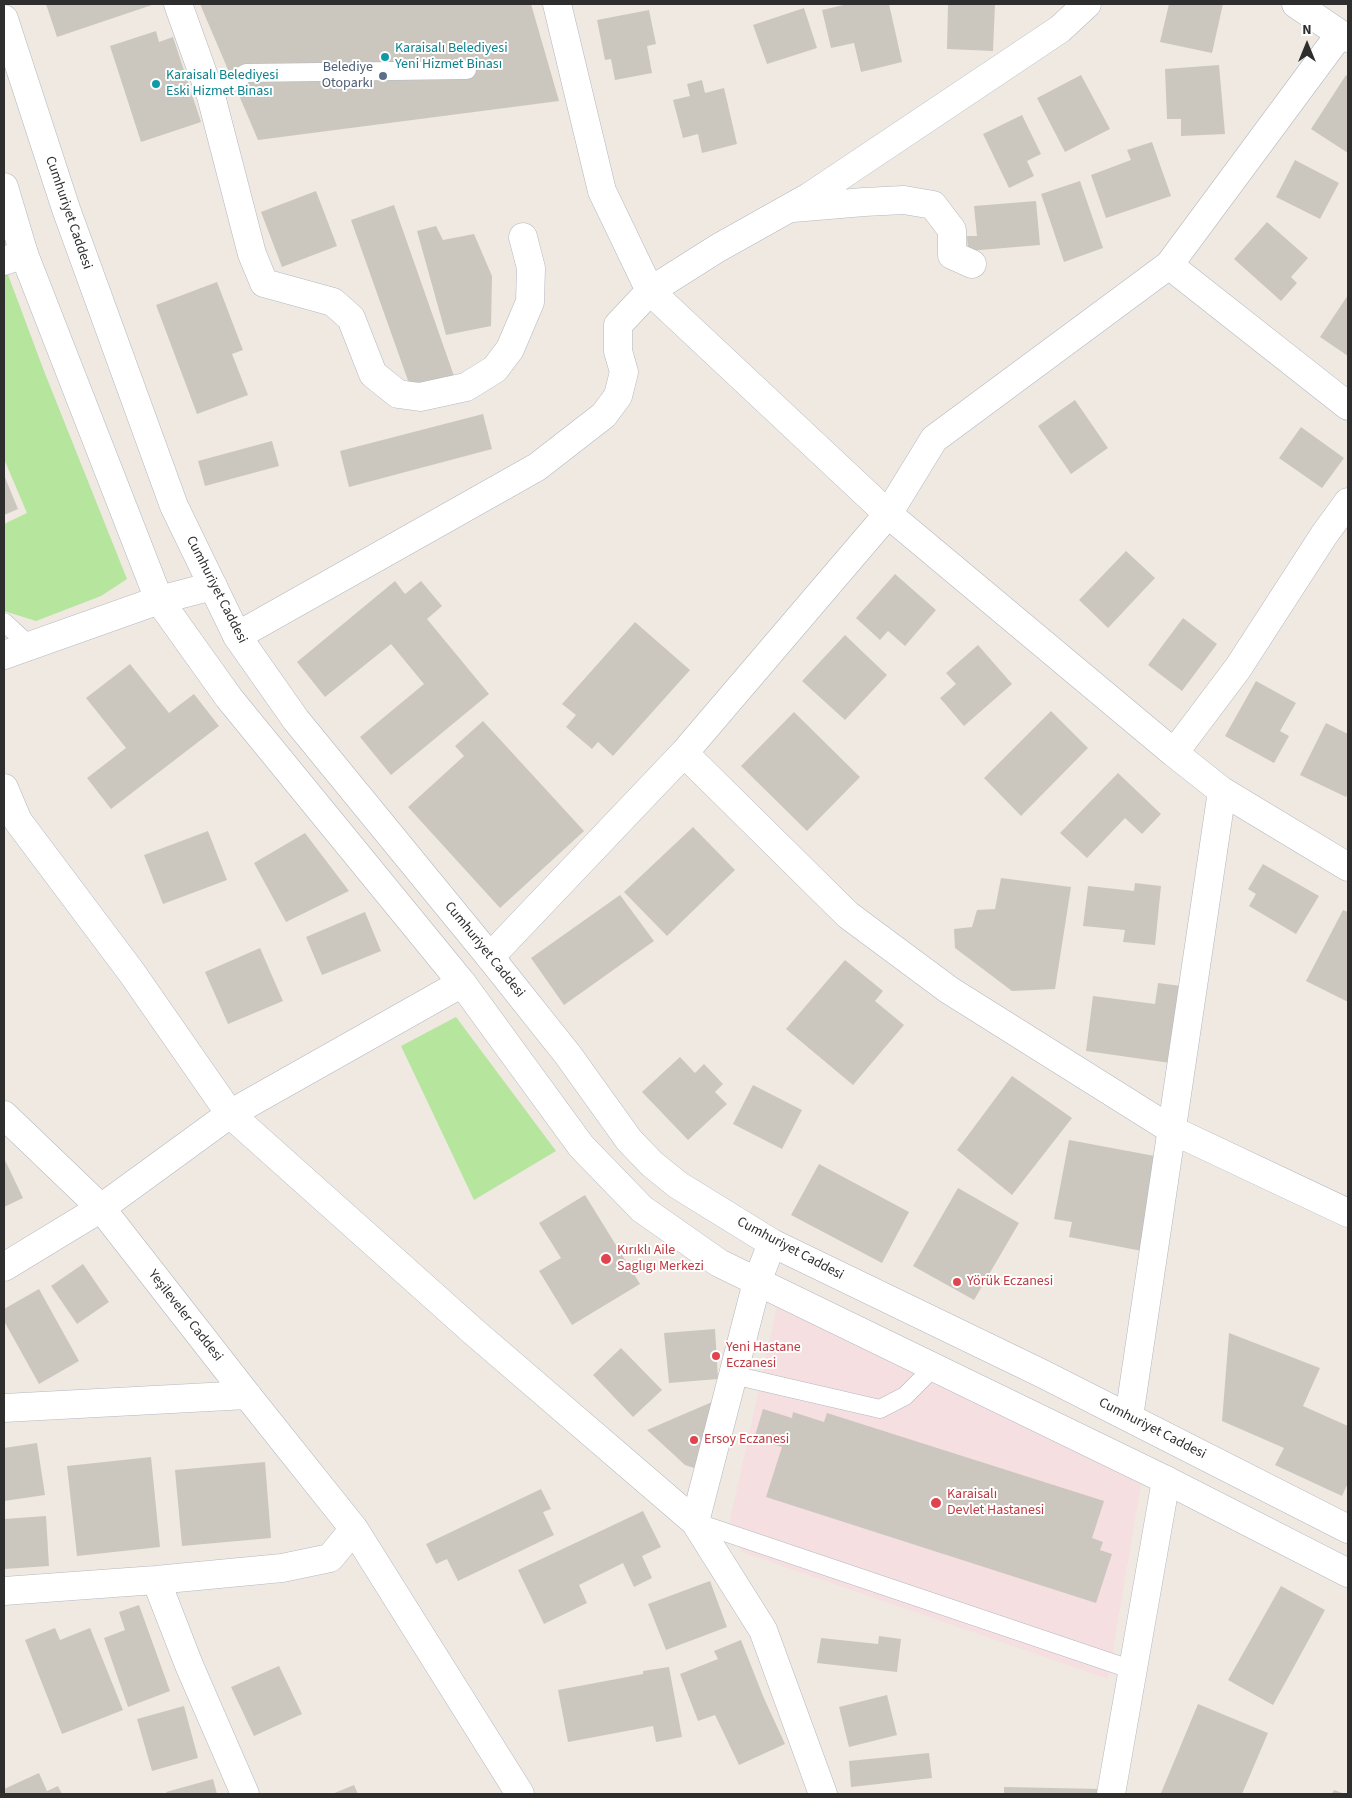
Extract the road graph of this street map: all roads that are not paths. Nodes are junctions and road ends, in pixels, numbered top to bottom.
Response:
1 (178, 4) edge
2 (557, 4) edge
3 (1087, 4) edge
4 (1296, 4) edge
5 (4, 19) edge
6 (1344, 36) edge
7 (467, 70) dead end
8 (211, 96) junction
9 (4, 188) edge
10 (787, 209) junction
11 (523, 237) dead end
12 (14, 258) edge
13 (972, 264) dead end
14 (1169, 265) junction
15 (650, 292) junction
16 (1348, 406) edge
17 (1348, 502) edge
18 (888, 514) junction
19 (212, 586) junction
20 (159, 600) junction
21 (4, 622) edge
22 (237, 636) junction
23 (30, 646) junction
24 (4, 655) edge
25 (684, 753) junction
26 (1174, 753) junction
27 (4, 788) edge
28 (1222, 791) junction
29 (1348, 867) edge
30 (490, 957) junction
31 (462, 983) junction
32 (230, 1114) junction
33 (4, 1115) edge
34 (1172, 1130) junction
35 (101, 1208) junction
36 (1348, 1213) edge
37 (772, 1243) junction
38 (4, 1267) edge
39 (757, 1282) junction
40 (934, 1367) junction
41 (733, 1375) junction
42 (247, 1395) junction
43 (4, 1408) edge
44 (1129, 1417) junction
45 (1166, 1480) junction
46 (695, 1522) junction
47 (354, 1529) junction
48 (1348, 1529) edge
49 (1348, 1573) edge
50 (156, 1580) junction
51 (4, 1591) edge
52 (1133, 1670) junction
53 (245, 1794) edge
54 (520, 1794) edge
55 (824, 1794) edge
56 (1111, 1794) edge

1 - 8 street
2 - 15 street
3 - 10 street
4 - 6 street
5 - 19 street, Cumhuriyet Caddesi
6 - 14 street
7 - 8 lane
8 - 11 street
9 - 12 street
10 - 13 street
10 - 15 street
12 - 20 street
14 - 16 street
14 - 18 street
15 - 18 street
15 - 22 street
17 - 26 street
18 - 25 street
18 - 26 street
19 - 20 street
19 - 22 street, Cumhuriyet Caddesi
20 - 23 street
20 - 31 street
21 - 23 lane
22 - 30 street, Cumhuriyet Caddesi
23 - 24 street
25 - 30 street
25 - 34 street
26 - 28 street
27 - 32 street
28 - 29 street
28 - 34 street
30 - 37 street, Cumhuriyet Caddesi
31 - 32 street
31 - 39 street
32 - 35 street
32 - 46 street
33 - 35 street, Yeşileveler Caddesi
34 - 36 street
34 - 44 street
35 - 38 street
35 - 42 street, Yeşileveler Caddesi
37 - 39 street
37 - 44 street, Cumhuriyet Caddesi
39 - 40 street
39 - 41 street
40 - 41 lane
40 - 45 street
41 - 46 street
42 - 43 street
42 - 47 street, Yeşileveler Caddesi
44 - 48 street, Cumhuriyet Caddesi
45 - 49 street
45 - 52 street
46 - 52 lane
46 - 55 street
47 - 50 street
47 - 54 street, Yeşileveler Caddesi
50 - 51 street
50 - 53 street
52 - 56 street

